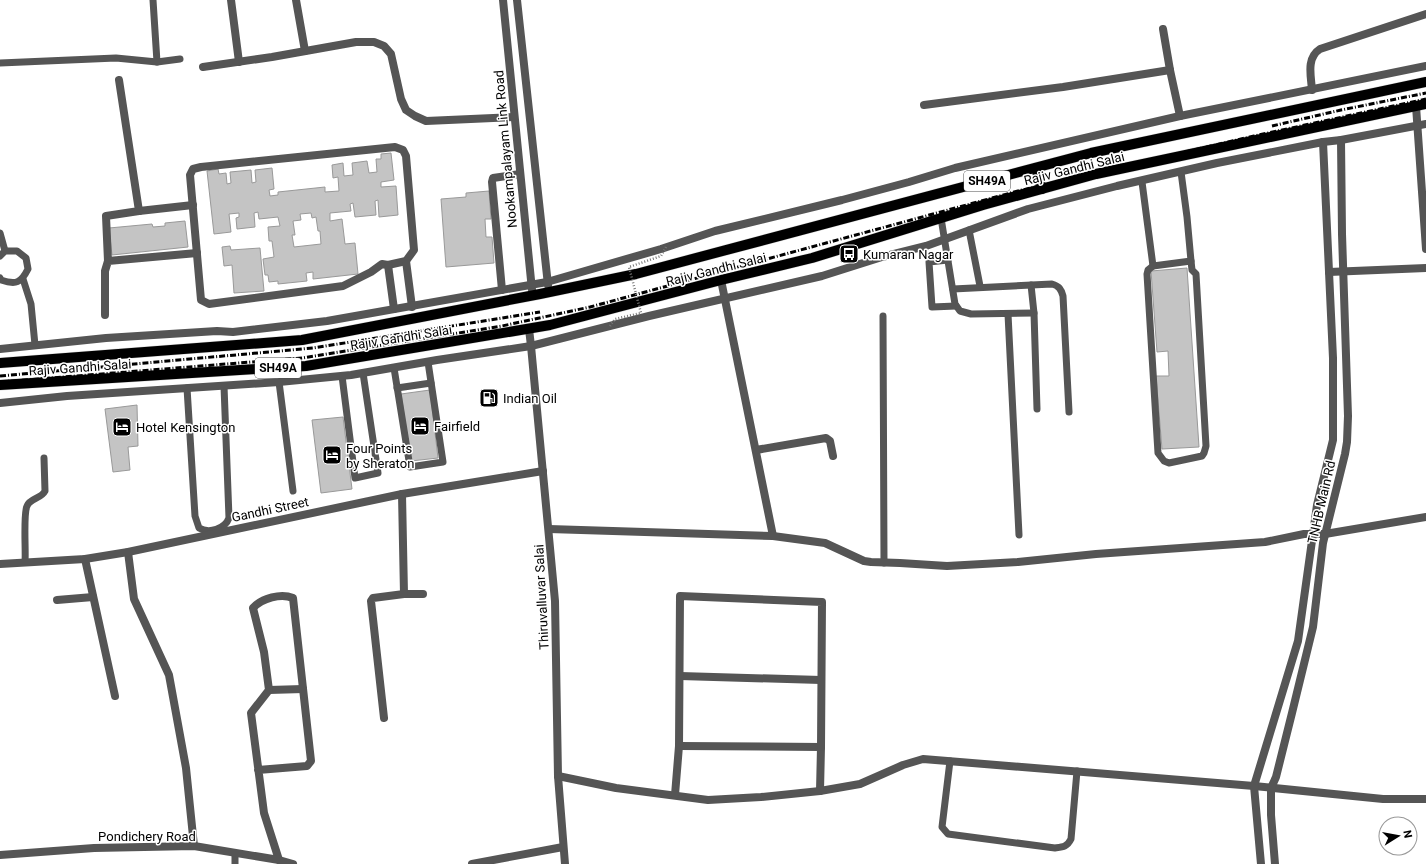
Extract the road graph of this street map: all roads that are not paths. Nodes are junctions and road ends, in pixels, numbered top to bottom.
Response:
1 (153, 0) edge
2 (231, 0) edge
3 (296, 0) edge
4 (503, 0) edge
5 (517, 0) edge
6 (1426, 14) edge
7 (1163, 29) dead end
8 (305, 51) junction
9 (180, 59) dead end
10 (157, 62) junction
11 (239, 62) junction
12 (0, 63) edge
13 (1426, 66) edge
14 (203, 67) dead end
15 (1170, 70) junction
16 (119, 80) dead end
17 (1426, 82) edge
18 (1312, 90) junction
19 (1426, 104) edge
20 (924, 105) dead end
21 (1416, 106) junction
22 (1180, 116) junction
23 (514, 117) junction
24 (1426, 124) edge
25 (1417, 126) junction
26 (1341, 140) junction
27 (1323, 142) junction
28 (1036, 168) junction
29 (1181, 172) junction
30 (520, 174) junction
31 (1142, 182) junction
32 (1042, 189) junction
33 (193, 205) junction
34 (140, 211) junction
35 (941, 218) junction
36 (969, 230) junction
37 (0, 233) edge
38 (945, 238) junction
39 (1426, 249) edge
40 (196, 253) junction
41 (3, 254) edge
42 (406, 260) junction
43 (948, 260) junction
44 (108, 261) junction
45 (1191, 261) junction
46 (388, 265) junction
47 (1153, 266) junction
48 (1426, 268) edge
49 (1329, 272) junction
50 (1343, 272) junction
51 (0, 278) edge
52 (23, 280) junction
53 (721, 280) junction
54 (1031, 285) junction
55 (980, 286) junction
56 (549, 287) junction
57 (953, 289) junction
58 (502, 290) junction
59 (532, 290) junction
60 (725, 298) junction
61 (956, 306) junction
62 (412, 307) junction
63 (394, 310) junction
64 (1034, 313) junction
65 (1008, 314) junction
66 (105, 315) dead end
67 (883, 316) dead end
68 (529, 329) junction
69 (35, 345) junction
70 (531, 346) junction
71 (0, 349) edge
72 (428, 362) junction
73 (0, 363) edge
74 (394, 368) junction
75 (363, 373) junction
76 (342, 376) junction
77 (279, 382) junction
78 (431, 383) junction
79 (0, 385) edge
80 (224, 386) junction
81 (187, 388) junction
82 (397, 388) junction
83 (0, 403) edge
84 (1038, 409) dead end
85 (1069, 412) dead end
86 (756, 450) junction
87 (833, 456) dead end
88 (44, 458) dead end
89 (543, 471) junction
90 (293, 491) dead end
91 (402, 494) junction
92 (1426, 517) edge
93 (549, 529) junction
94 (1312, 534) junction
95 (1325, 534) junction
96 (1019, 535) dead end
97 (773, 536) junction
98 (128, 552) junction
99 (85, 559) junction
100 (26, 562) junction
101 (884, 563) junction
102 (0, 564) edge
103 (404, 594) junction
104 (423, 594) dead end
105 (93, 597) junction
106 (57, 600) dead end
107 (680, 676) junction
108 (821, 680) junction
109 (303, 689) junction
110 (269, 690) junction
111 (116, 696) dead end
112 (384, 718) dead end
113 (679, 746) junction
114 (820, 747) junction
115 (950, 761) junction
116 (258, 770) junction
117 (1077, 772) junction
118 (558, 776) junction
119 (1254, 786) junction
120 (1271, 788) junction
121 (820, 791) junction
122 (675, 795) junction
123 (1426, 799) edge
124 (194, 846) junction
125 (563, 847) junction
126 (235, 854) junction
127 (0, 855) edge
128 (279, 862) edge
129 (235, 864) edge
130 (293, 864) edge
131 (472, 864) edge
132 (564, 864) edge
133 (1261, 864) edge
134 (1275, 864) edge

1 - 10 lane
2 - 11 street
3 - 8 street
4 - 23 street, Nookampalayam Link Road
5 - 56 street, Nookampalayam Link Road
6 - 18 street
7 - 15 street
8 - 11 street
8 - 23 street
9 - 10 lane
10 - 12 lane
11 - 14 street
13 - 18 street
15 - 20 street
15 - 22 street
16 - 34 street
17 - 28 main road, Rajiv Gandhi Salai / SH49A
18 - 22 street
19 - 21 main road, Rajiv Gandhi Salai / SH49A
21 - 25 street
21 - 32 main road, Rajiv Gandhi Salai / SH49A
22 - 56 street
23 - 30 street, Nookampalayam Link Road
24 - 25 street
25 - 26 street
25 - 39 street
26 - 27 street
26 - 50 street, TNHB Main Rd
27 - 29 street
27 - 49 street, TNHB Main Rd
28 - 32 main road
28 - 56 main road, Rajiv Gandhi Salai / SH49A
29 - 31 street
29 - 45 lane
30 - 58 street
30 - 59 street, Nookampalayam Link Road
31 - 36 street
31 - 47 lane
32 - 35 main road, Rajiv Gandhi Salai / SH49A
33 - 34 street
33 - 40 street
33 - 42 street
34 - 44 street
35 - 38 lane
35 - 53 main road, Rajiv Gandhi Salai / SH49A
36 - 38 street
36 - 55 lane
37 - 41 lane
38 - 43 lane
38 - 60 street
40 - 44 street
40 - 46 street
41 - 52 lane
42 - 46 street
42 - 62 street
43 - 57 lane
43 - 61 lane
44 - 66 street
45 - 47 lane
45 - 47 lane
46 - 63 street
48 - 50 street
49 - 50 street
49 - 94 street, TNHB Main Rd
50 - 95 street, TNHB Main Rd
51 - 52 lane
52 - 69 lane
53 - 60 street
53 - 68 main road, Rajiv Gandhi Salai / SH49A
54 - 55 lane
54 - 64 lane
54 - 85 lane
55 - 57 lane
56 - 59 main road, Rajiv Gandhi Salai / SH49A
57 - 61 lane
58 - 59 street
58 - 62 street
59 - 73 main road, Rajiv Gandhi Salai / SH49A
60 - 70 street
60 - 86 street
61 - 65 lane
62 - 63 street
63 - 69 street
64 - 65 lane
64 - 84 lane
65 - 96 lane
67 - 101 lane
68 - 70 street, Thiruvalluvar Salai
68 - 79 main road, Rajiv Gandhi Salai / SH49A
69 - 71 street
70 - 72 street
70 - 89 street, Thiruvalluvar Salai
72 - 74 street
72 - 78 lane
74 - 75 street
74 - 82 lane
75 - 76 street
75 - 76 lane
76 - 77 street
77 - 80 street
77 - 90 lane
78 - 82 lane
78 - 82 lane
80 - 81 street
80 - 81 lane
81 - 83 street
86 - 87 street
86 - 97 street
88 - 100 lane
89 - 91 street, Gandhi Street
89 - 93 street, Thiruvalluvar Salai
91 - 98 street, Gandhi Street
91 - 103 street
92 - 95 street
93 - 97 street
93 - 118 street, Thiruvalluvar Salai
94 - 95 street
94 - 101 street
94 - 119 street, TNHB Main Rd
95 - 120 street, TNHB Main Rd
97 - 101 street
98 - 99 street, Gandhi Street
98 - 124 street
99 - 100 street, Gandhi Street
99 - 105 street
100 - 102 street, Gandhi Street
103 - 104 street
103 - 112 street
105 - 106 street
105 - 111 street
107 - 108 street
107 - 108 street
107 - 113 street
108 - 114 street
109 - 110 street
109 - 110 street
109 - 116 street
110 - 116 street
113 - 114 street
113 - 122 street
114 - 121 street
115 - 117 street
115 - 117 lane
115 - 121 street
116 - 128 street
117 - 119 street
118 - 122 street
118 - 125 street, Thiruvalluvar Salai
119 - 120 street
119 - 133 street, TNHB Main Rd
120 - 123 street
120 - 134 street, TNHB Main Rd
121 - 122 street
124 - 126 street, Pondichery Road
124 - 127 street, Pondichery Road
125 - 131 street
125 - 132 street, Thiruvalluvar Salai
126 - 128 street, Pondichery Road
126 - 129 lane
128 - 130 street, Pondichery Road

